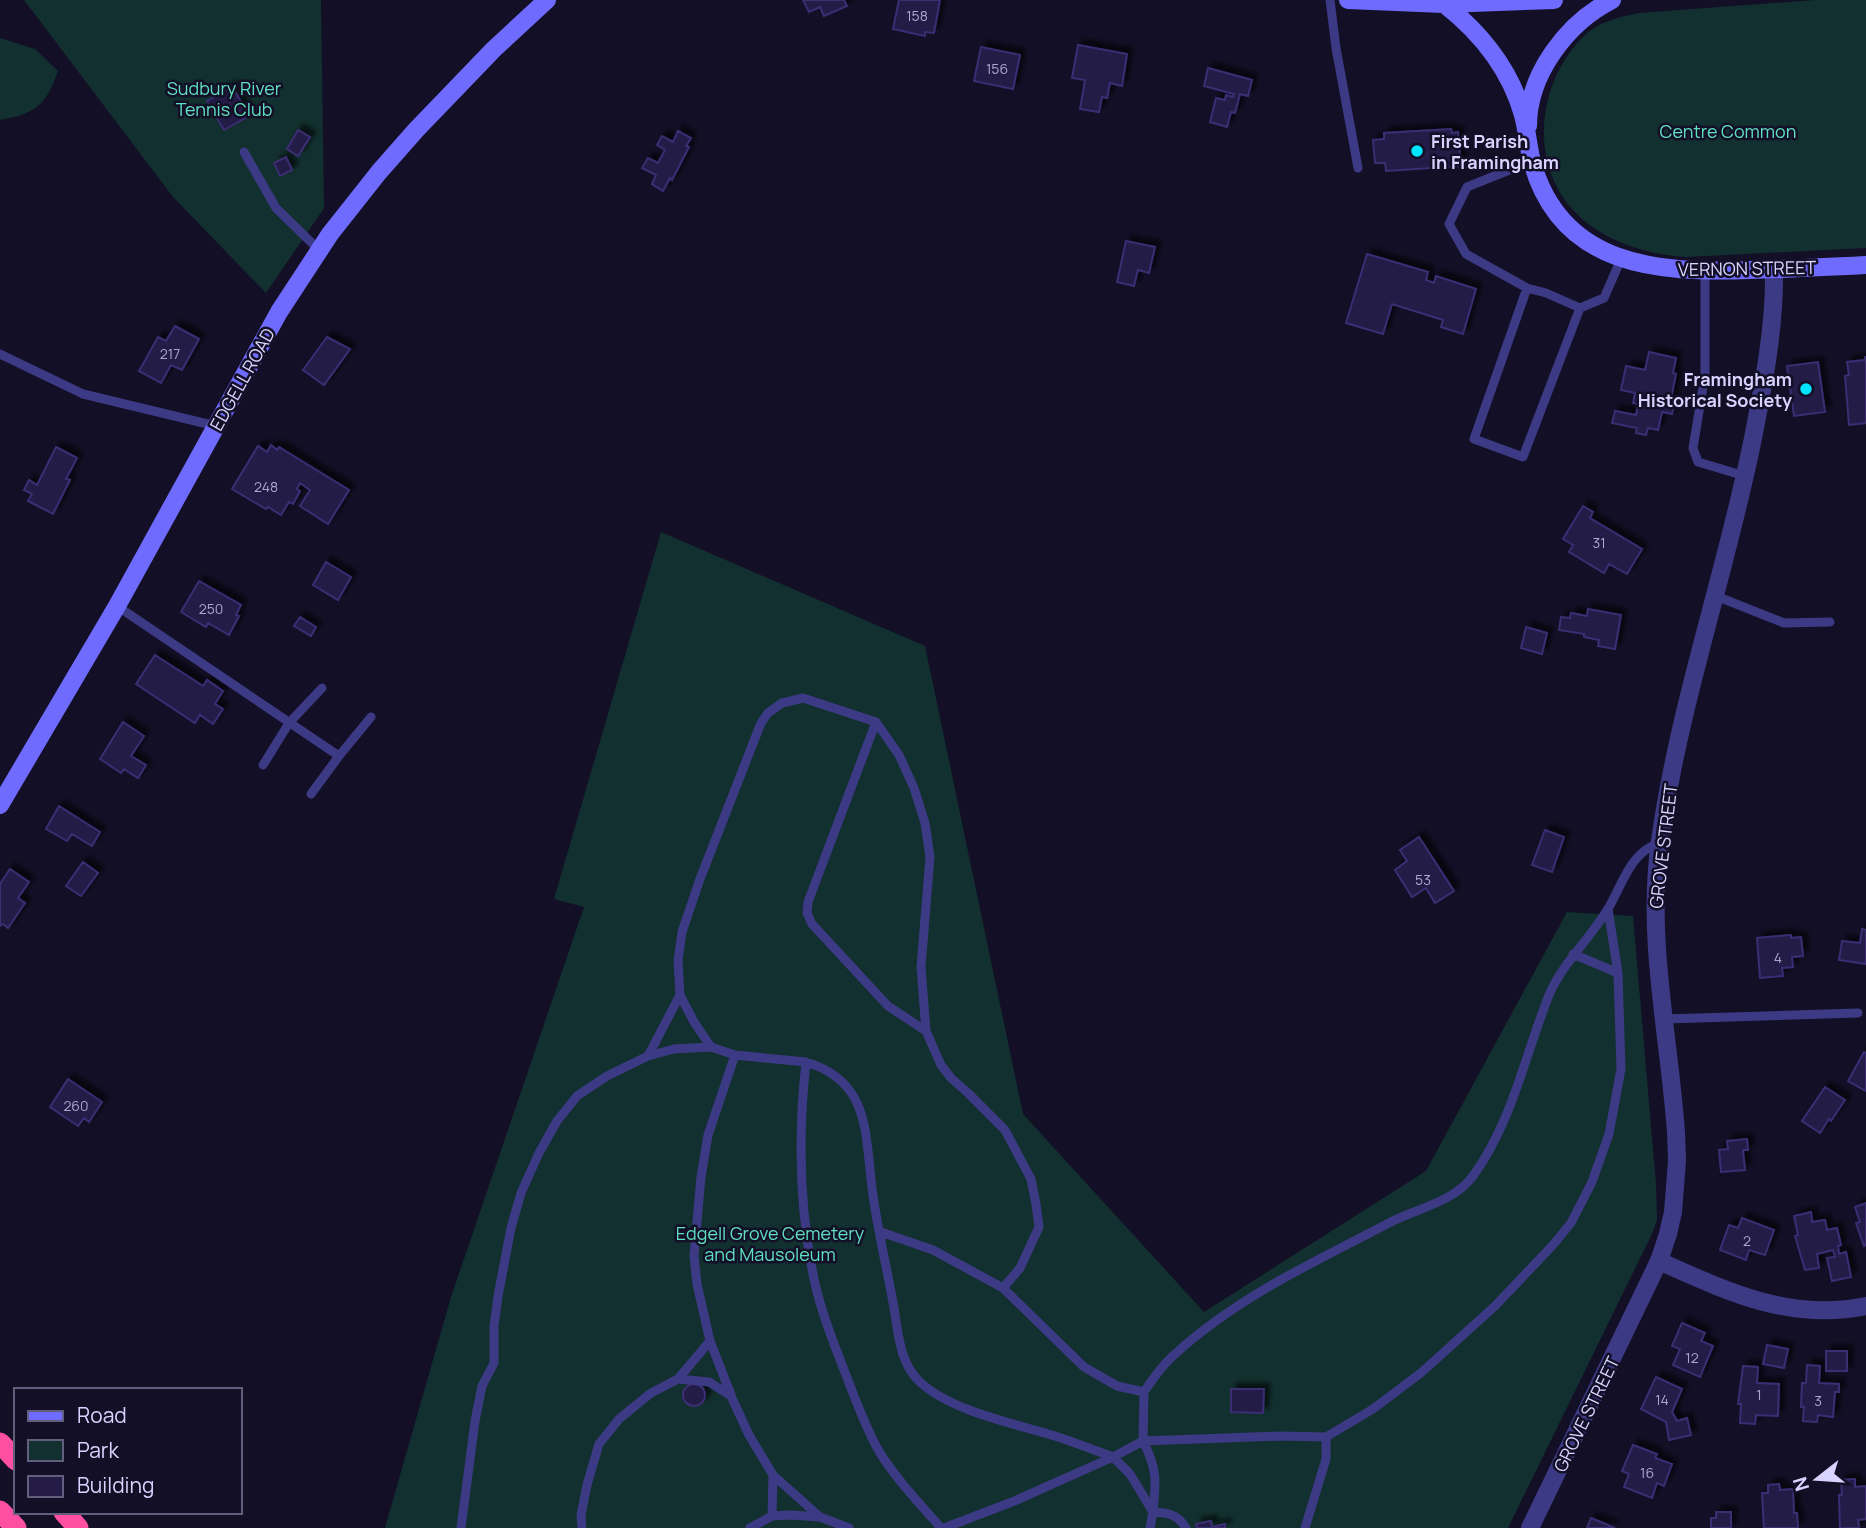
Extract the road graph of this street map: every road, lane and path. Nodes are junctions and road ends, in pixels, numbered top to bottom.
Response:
1 (547, 0) edge
2 (1330, 0) edge
3 (1348, 0) edge
4 (1554, 0) edge
5 (1612, 0) edge
6 (1496, 1) edge
7 (1444, 4) junction
8 (1528, 140) junction
9 (244, 152) dead end
10 (1532, 161) junction
11 (1358, 168) dead end
12 (319, 250) junction
13 (1621, 259) junction
14 (1866, 265) edge
15 (1774, 269) junction
16 (1705, 271) junction
17 (1527, 288) junction
18 (1580, 308) junction
19 (0, 354) edge
20 (216, 426) junction
21 (1745, 476) junction
22 (1716, 596) junction
23 (117, 606) junction
24 (1830, 622) dead end
25 (322, 688) dead end
26 (371, 717) dead end
27 (876, 722) junction
28 (289, 723) junction
29 (339, 756) junction
30 (263, 765) dead end
31 (312, 794) dead end
32 (0, 805) edge
33 (1659, 843) junction
34 (1608, 909) junction
35 (1573, 954) junction
36 (1618, 973) junction
37 (680, 995) junction
38 (1858, 1013) dead end
39 (1665, 1019) junction
40 (926, 1031) junction
41 (711, 1047) junction
42 (735, 1055) junction
43 (648, 1056) junction
44 (806, 1062) junction
45 (881, 1232) junction
46 (1659, 1261) junction
47 (1003, 1288) junction
48 (1866, 1306) edge
49 (710, 1341) junction
50 (678, 1379) junction
51 (1143, 1392) junction
52 (731, 1396) junction
53 (1326, 1437) junction
54 (1143, 1441) junction
55 (0, 1443) edge
56 (1113, 1457) junction
57 (14, 1458) edge
58 (773, 1475) junction
59 (0, 1511) edge
60 (1153, 1513) junction
61 (66, 1514) edge
62 (772, 1516) junction
63 (820, 1517) junction
64 (16, 1528) edge
65 (78, 1528) edge
66 (461, 1528) edge
67 (582, 1528) edge
68 (750, 1528) edge
69 (849, 1528) edge
70 (942, 1528) edge
71 (1150, 1528) edge
72 (1186, 1528) edge
73 (1304, 1528) edge
74 (1530, 1528) edge

1 - 12 main road, EDGELL ROAD
2 - 11 lane
3 - 7 main road
4 - 6 main road
5 - 8 main road, VERNON STREET
6 - 7 main road
7 - 8 main road, VERNON STREET
8 - 10 main road, VERNON STREET
9 - 12 lane
10 - 13 main road, VERNON STREET
10 - 17 lane
12 - 20 main road, EDGELL ROAD
13 - 16 main road, VERNON STREET
13 - 18 lane
14 - 15 main road, VERNON STREET
15 - 16 main road, VERNON STREET
15 - 21 street, GROVE STREET
16 - 21 lane
17 - 18 lane
17 - 18 lane
19 - 20 lane
20 - 23 main road, EDGELL ROAD
21 - 22 street, GROVE STREET
22 - 24 lane
22 - 33 street, GROVE STREET
23 - 28 lane
23 - 32 main road, EDGELL ROAD
25 - 28 lane
26 - 29 lane
27 - 37 lane
27 - 40 lane
27 - 40 lane
28 - 29 lane
28 - 30 lane
29 - 31 lane
33 - 34 lane
33 - 39 street, GROVE STREET
34 - 35 lane
34 - 36 lane
35 - 36 lane
35 - 51 lane
36 - 53 lane
37 - 41 lane
37 - 43 lane
38 - 39 lane
39 - 46 street, GROVE STREET
40 - 47 lane
41 - 42 lane
41 - 43 lane
42 - 44 lane
42 - 49 lane
43 - 66 lane
44 - 45 lane
44 - 70 lane
45 - 47 lane
45 - 56 lane
46 - 48 street
46 - 74 street, GROVE STREET
47 - 51 lane
49 - 50 lane
49 - 52 lane
50 - 52 lane
50 - 67 lane
51 - 54 lane
52 - 58 lane
53 - 54 lane
53 - 73 lane
54 - 56 lane
54 - 60 lane
55 - 57 highway
56 - 60 lane
56 - 70 lane
58 - 62 lane
58 - 63 lane
59 - 64 highway
60 - 71 lane
60 - 72 lane
61 - 65 highway
62 - 63 lane
62 - 68 lane
63 - 69 lane

